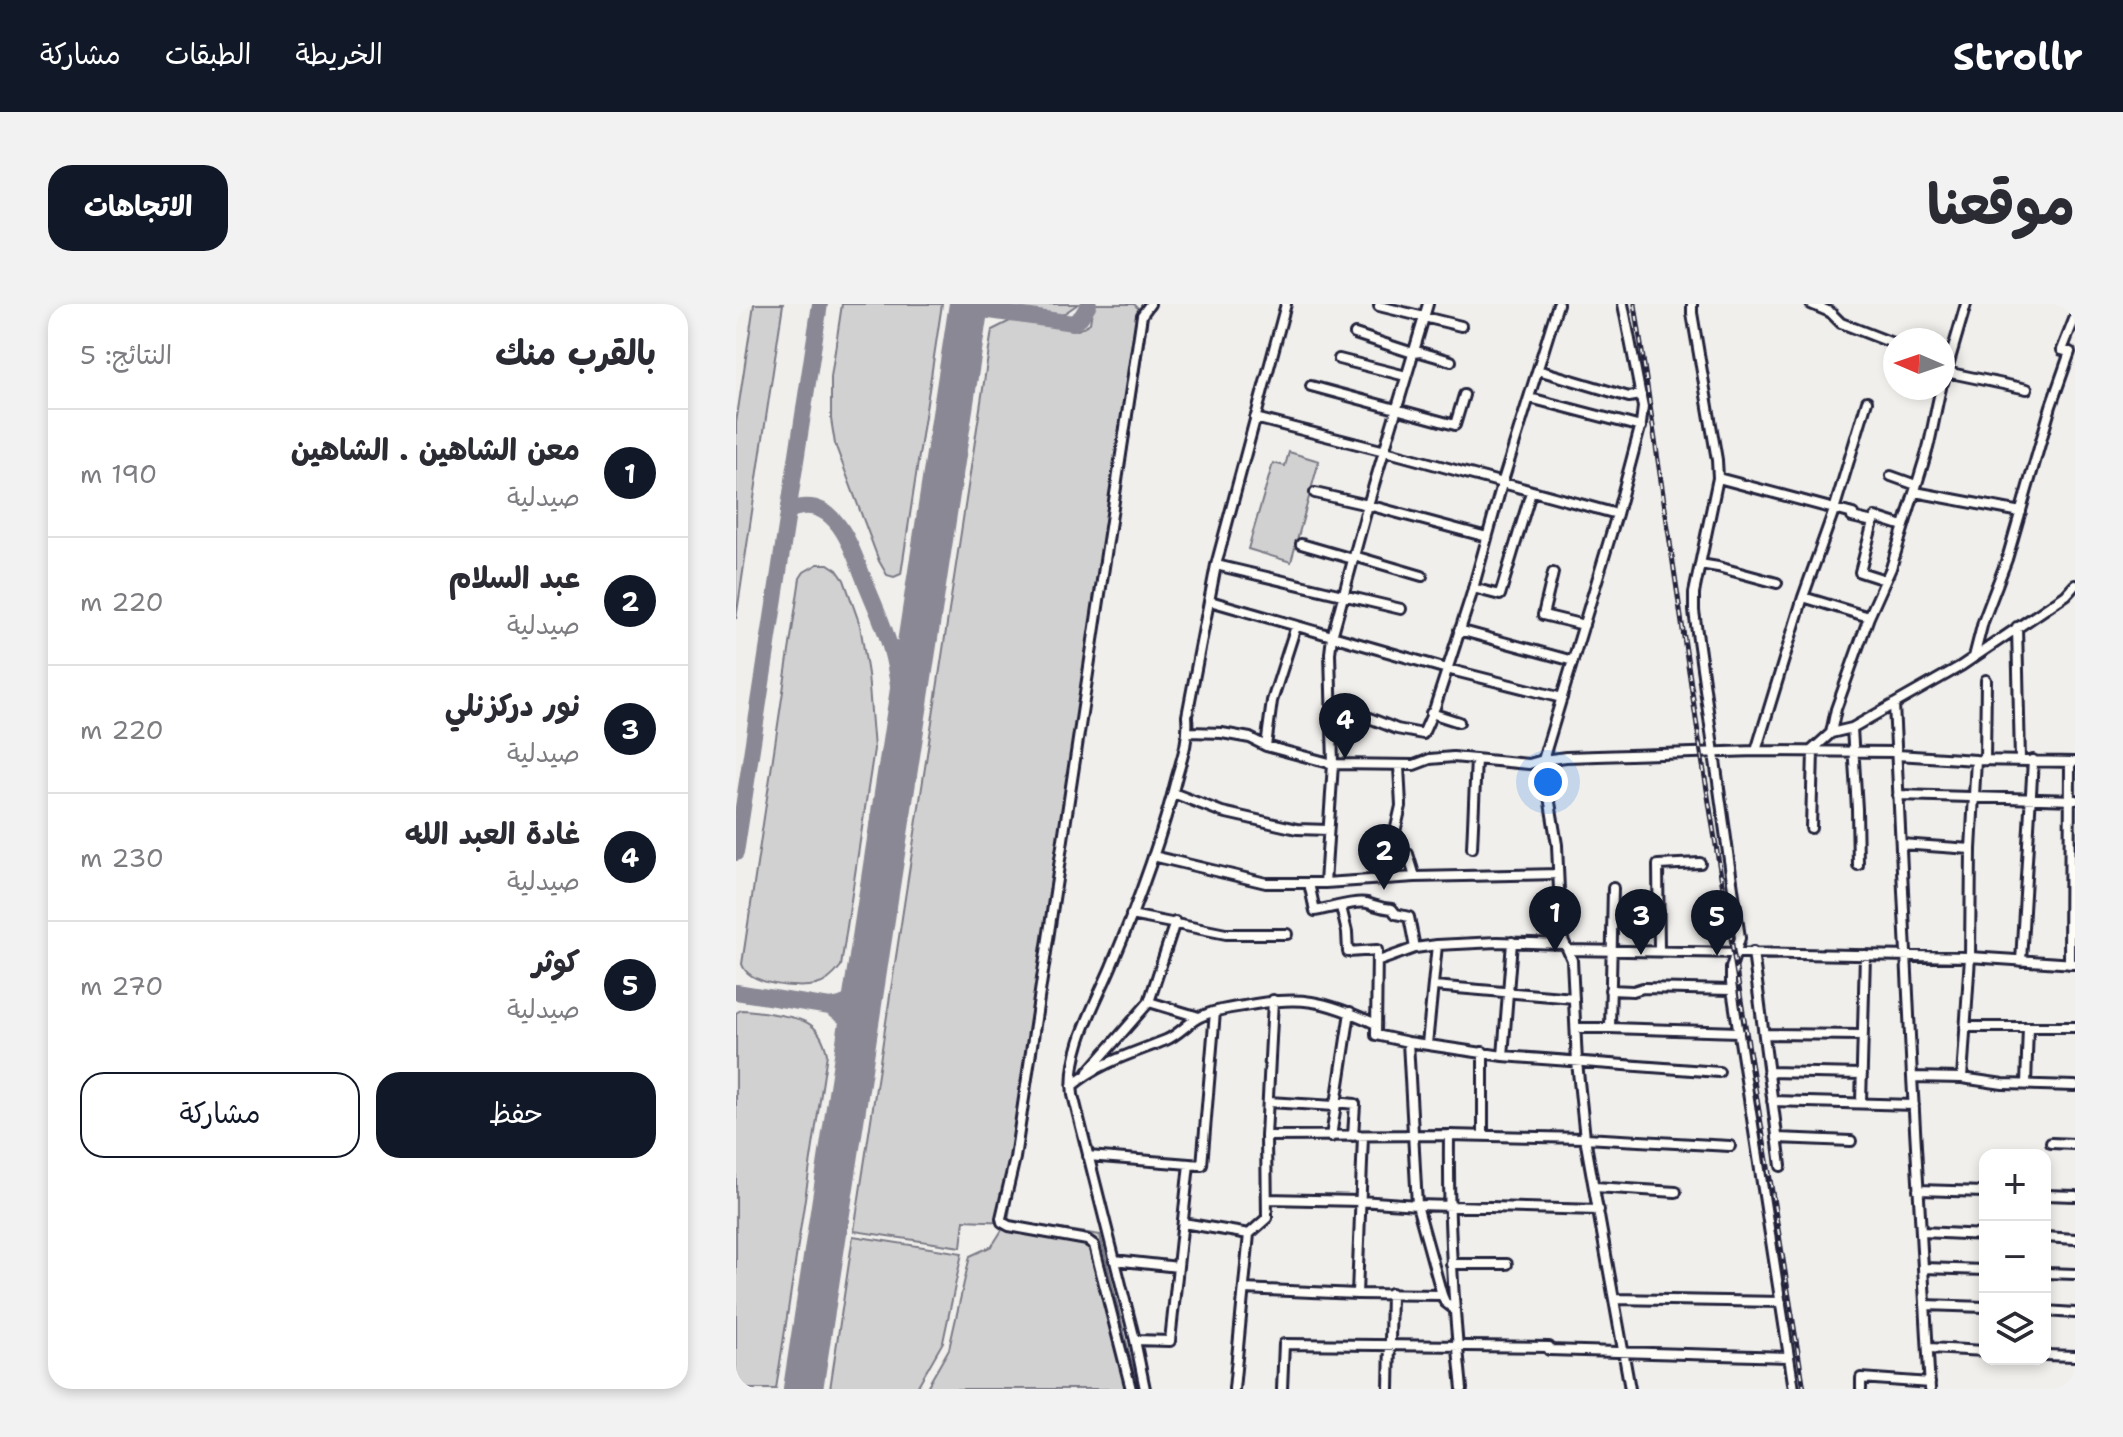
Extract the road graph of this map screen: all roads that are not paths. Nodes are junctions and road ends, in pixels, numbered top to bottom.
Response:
1 (1150, 304) edge
2 (1286, 304) edge
3 (1428, 304) edge
4 (1558, 304) edge
5 (1623, 304) edge
6 (1692, 304) edge
7 (1811, 304) edge
8 (1966, 304) edge
9 (1379, 306) edge
10 (1424, 316) junction
11 (2075, 317) edge
12 (1461, 326) dead end
13 (1355, 334) dead end
14 (1883, 339) edge
15 (1955, 341) edge
16 (1413, 353) junction
17 (1339, 359) dead end
18 (1451, 361) dead end
19 (1538, 370) junction
20 (1955, 374) edge
21 (1406, 376) junction
22 (1311, 386) dead end
23 (2027, 389) dead end
24 (1464, 395) dead end
25 (1641, 395) junction
26 (1530, 398) junction
27 (1938, 400) edge
28 (1867, 401) dead end
29 (1398, 410) junction
30 (1255, 418) junction
31 (1641, 427) junction
32 (1385, 451) junction
33 (1891, 476) dead end
34 (1718, 478) junction
35 (1502, 484) junction
36 (1915, 489) junction
37 (1531, 492) junction
38 (1315, 493) dead end
39 (1368, 505) junction
40 (1834, 510) junction
41 (2021, 512) junction
42 (1617, 514) junction
43 (1873, 522) junction
44 (1903, 526) junction
45 (1487, 537) junction
46 (1301, 544) dead end
47 (1353, 557) junction
48 (1700, 564) junction
49 (1216, 565) junction
50 (1553, 573) dead end
51 (1422, 576) dead end
52 (1885, 580) junction
53 (1777, 583) dead end
54 (2075, 585) edge
55 (1473, 588) junction
56 (1344, 594) junction
57 (1803, 597) junction
58 (1210, 601) junction
59 (1401, 609) dead end
60 (1869, 617) junction
61 (1584, 625) junction
62 (1296, 626) junction
63 (2017, 627) junction
64 (1459, 630) junction
65 (1332, 637) junction
66 (1974, 657) junction
67 (1573, 661) junction
68 (1447, 669) junction
69 (1986, 680) dead end
70 (1562, 698) junction
71 (1894, 704) junction
72 (1332, 708) junction
73 (1431, 713) junction
74 (1459, 722) dead end
75 (1852, 728) junction
76 (1189, 732) junction
77 (1831, 733) junction
78 (1266, 746) junction
79 (1756, 751) junction
80 (1812, 751) junction
81 (1853, 751) junction
82 (1713, 753) junction
83 (1896, 753) junction
84 (1476, 759) junction
85 (1543, 760) junction
86 (1981, 760) junction
87 (2020, 760) junction
88 (2033, 760) junction
89 (2072, 762) edge
90 (1333, 764) junction
91 (1399, 766) junction
92 (1173, 793) junction
93 (1898, 795) junction
94 (2031, 798) junction
95 (1975, 799) junction
96 (2072, 800) edge
97 (1811, 828) dead end
98 (1328, 830) junction
99 (1901, 844) junction
100 (1472, 848) dead end
101 (1971, 849) junction
102 (1153, 856) junction
103 (1700, 863) dead end
104 (1858, 865) dead end
105 (1558, 874) junction
106 (1415, 877) junction
107 (1309, 883) junction
108 (1325, 883) junction
109 (1613, 888) dead end
110 (1341, 907) junction
111 (1131, 915) junction
112 (1175, 922) junction
113 (1287, 934) dead end
114 (1512, 942) junction
115 (1437, 945) junction
116 (1566, 947) junction
117 (1415, 948) junction
118 (1612, 950) junction
119 (1659, 951) junction
120 (1735, 952) junction
121 (1753, 952) junction
122 (1865, 955) junction
123 (1906, 956) junction
124 (1970, 957) junction
125 (1379, 961) junction
126 (2021, 961) junction
127 (2072, 964) edge
128 (1434, 986) junction
129 (1610, 990) junction
130 (1732, 990) junction
131 (1509, 994) junction
132 (1574, 998) junction
133 (1273, 1000) junction
134 (1149, 1002) junction
135 (1215, 1012) junction
136 (1350, 1012) junction
137 (1199, 1017) junction
138 (1376, 1024) junction
139 (1965, 1027) junction
140 (2028, 1027) junction
141 (2075, 1027) edge
142 (1576, 1028) junction
143 (1610, 1028) junction
144 (1739, 1032) junction
145 (1764, 1034) junction
146 (1862, 1035) junction
147 (1408, 1042) junction
148 (1427, 1044) junction
149 (1483, 1052) junction
150 (1503, 1056) junction
151 (1577, 1062) junction
152 (1087, 1072) junction
153 (1719, 1072) dead end
154 (1768, 1072) junction
155 (1862, 1074) junction
156 (1912, 1077) junction
157 (1962, 1078) junction
158 (2026, 1084) junction
159 (1072, 1086) junction
160 (2075, 1086) edge
161 (1772, 1101) junction
162 (1268, 1102) junction
163 (1861, 1102) junction
164 (1335, 1104) junction
165 (1914, 1105) junction
166 (1449, 1135) junction
167 (1266, 1136) junction
168 (1353, 1136) junction
169 (1363, 1136) junction
170 (1413, 1136) junction
171 (1483, 1136) junction
172 (1331, 1137) junction
173 (1585, 1138) junction
174 (1777, 1138) junction
175 (1851, 1141) dead end
176 (2051, 1143) dead end
177 (2075, 1144) edge
178 (1730, 1146) dead end
179 (1088, 1156) junction
180 (1189, 1164) junction
181 (1781, 1166) dead end
182 (1595, 1187) junction
183 (1918, 1190) junction
184 (1676, 1192) dead end
185 (1979, 1192) edge
186 (2051, 1195) edge
187 (2075, 1196) edge
188 (1267, 1199) junction
189 (1360, 1201) junction
190 (1417, 1205) junction
191 (1448, 1206) junction
192 (1599, 1210) junction
193 (1183, 1223) junction
194 (1922, 1232) junction
195 (1249, 1234) junction
196 (1979, 1235) edge
197 (2051, 1237) edge
198 (2075, 1239) edge
199 (1114, 1260) junction
200 (1451, 1264) junction
201 (1507, 1264) dead end
202 (1178, 1267) junction
203 (1924, 1268) junction
204 (1979, 1270) edge
205 (2051, 1273) edge
206 (2075, 1274) edge
207 (1244, 1289) junction
208 (1391, 1293) junction
209 (1357, 1294) junction
210 (1442, 1295) junction
211 (1614, 1299) junction
212 (1781, 1302) junction
213 (1925, 1305) junction
214 (1979, 1307) edge
215 (1454, 1309) junction
216 (2051, 1311) edge
217 (2075, 1313) edge
218 (1135, 1340) junction
219 (1390, 1345) junction
220 (1457, 1346) junction
221 (1929, 1348) junction
222 (1979, 1351) edge
223 (1625, 1353) junction
224 (2051, 1355) edge
225 (2075, 1356) edge
226 (1789, 1357) junction
227 (1930, 1386) edge
228 (1131, 1389) edge
229 (1145, 1389) edge
230 (1234, 1389) edge
231 (1282, 1389) edge
232 (1389, 1389) edge
233 (1462, 1389) edge
234 (1630, 1389) edge
235 (1794, 1389) edge
236 (1861, 1389) edge

1 - 228 street
2 - 30 street
3 - 10 street
4 - 19 street
5 - 25 street
6 - 34 street
7 - 14 street
8 - 15 street
9 - 10 street
10 - 12 street
10 - 16 street
11 - 41 street
13 - 16 street
16 - 18 street
16 - 21 street
17 - 21 street
19 - 25 street
19 - 26 street
20 - 23 street
21 - 29 street
22 - 29 street
24 - 29 street
25 - 31 street
26 - 31 street
26 - 35 street
27 - 36 street
28 - 40 street
29 - 32 street
30 - 32 street
30 - 49 street
31 - 42 street
32 - 35 street
32 - 39 street
33 - 36 street
34 - 40 street
34 - 48 street
35 - 37 street
35 - 45 street
36 - 41 street
36 - 44 street
37 - 42 street
37 - 55 street
38 - 39 street
39 - 45 street
39 - 47 street
40 - 43 street
40 - 57 street
41 - 66 street
42 - 61 street
43 - 44 street
43 - 52 street
44 - 52 street
45 - 55 street
46 - 47 street
47 - 51 street
47 - 56 street
48 - 53 street
48 - 82 street
49 - 56 street
49 - 58 street
50 - 61 street
52 - 60 street
54 - 63 street
55 - 64 street
56 - 59 street
56 - 65 street
57 - 60 street
57 - 79 street
58 - 62 street
58 - 76 street
60 - 77 street
61 - 67 street
62 - 65 street
62 - 78 street
63 - 66 street
63 - 87 street
64 - 67 street
64 - 68 street
65 - 68 street
65 - 72 street
66 - 71 street
67 - 70 street
68 - 70 street
68 - 73 street
69 - 86 street
70 - 85 street
71 - 75 street
71 - 83 street
72 - 73 street
72 - 90 street
73 - 74 street
75 - 77 street
75 - 81 street
76 - 78 street
76 - 92 street
77 - 80 street
78 - 90 street
79 - 80 street
79 - 82 street
80 - 81 street
80 - 97 street
81 - 83 street
81 - 104 street
82 - 85 street
82 - 120 street
83 - 86 street
83 - 93 street
84 - 85 street
84 - 91 street
84 - 100 street
85 - 105 street
86 - 87 street
86 - 95 street
87 - 88 street
88 - 89 street
88 - 94 street
89 - 96 street
90 - 91 street
90 - 98 street
91 - 106 street
92 - 98 street
92 - 102 street
93 - 95 street
93 - 99 street
94 - 95 street
94 - 96 street
94 - 126 street
95 - 101 street
96 - 127 street
98 - 108 street
99 - 101 street
99 - 123 street
101 - 124 street
102 - 107 street
102 - 111 street
103 - 119 street
105 - 106 street
105 - 116 street
106 - 108 street
107 - 108 street
107 - 110 street
109 - 118 street
110 - 117 street
110 - 125 street
111 - 112 street
111 - 159 street
112 - 113 street
112 - 134 street
114 - 115 street
114 - 116 street
114 - 131 street
115 - 117 street
115 - 128 street
116 - 118 street
116 - 132 street
117 - 125 street
118 - 119 street
118 - 129 street
119 - 120 street
120 - 121 street
120 - 130 street
121 - 122 street
121 - 145 street
122 - 123 street
122 - 146 street
123 - 124 street
123 - 156 street
124 - 126 street
124 - 139 street
125 - 138 street
126 - 127 street
128 - 131 street
128 - 148 street
129 - 130 street
129 - 143 street
130 - 144 street
131 - 132 street
131 - 150 street
132 - 142 street
133 - 135 street
133 - 136 street
133 - 162 street
134 - 137 street
134 - 152 street
135 - 137 street
135 - 180 street
136 - 138 street
136 - 164 street
137 - 152 street
138 - 147 street
139 - 140 street
139 - 157 street
140 - 141 street
140 - 158 street
142 - 143 street
142 - 151 street
143 - 144 street
144 - 212 street
145 - 146 street
145 - 154 street
146 - 155 street
147 - 148 street
147 - 170 street
148 - 149 street
149 - 150 street
149 - 171 street
150 - 151 street
151 - 153 street
151 - 173 street
152 - 159 street
154 - 155 street
154 - 161 street
155 - 163 street
156 - 157 street
156 - 165 street
157 - 158 street
158 - 160 street
159 - 179 street
161 - 163 street
161 - 174 street
162 - 164 street
162 - 167 street
163 - 165 street
164 - 168 street
164 - 172 street
165 - 183 street
166 - 170 street
166 - 171 street
166 - 191 street
167 - 172 street
167 - 188 street
168 - 169 street
168 - 172 street
169 - 170 street
169 - 189 street
170 - 190 street
171 - 173 street
173 - 178 street
173 - 182 street
174 - 175 street
174 - 181 street
176 - 177 street
179 - 180 street
179 - 199 street
180 - 193 street
182 - 184 street
182 - 192 street
183 - 185 street
183 - 194 street
186 - 187 street
188 - 189 street
188 - 195 street
189 - 190 street
189 - 209 street
190 - 191 street
190 - 210 street
191 - 192 street
191 - 200 street
192 - 211 street
193 - 195 street
193 - 202 street
194 - 196 street
194 - 203 street
195 - 207 street
197 - 198 street
199 - 202 street
199 - 218 street
200 - 201 street
200 - 215 street
202 - 218 street
203 - 204 street
203 - 213 street
205 - 206 street
207 - 209 street
207 - 230 street
208 - 209 street
208 - 210 street
208 - 219 street
210 - 215 street
211 - 212 street
211 - 223 street
212 - 226 street
213 - 214 street
213 - 221 street
215 - 220 street
216 - 217 street
218 - 229 street
219 - 220 street
219 - 231 street
219 - 232 street
220 - 223 street
220 - 233 street
221 - 222 street
221 - 227 street
223 - 226 street
223 - 234 street
224 - 225 street
226 - 235 street
227 - 236 street

